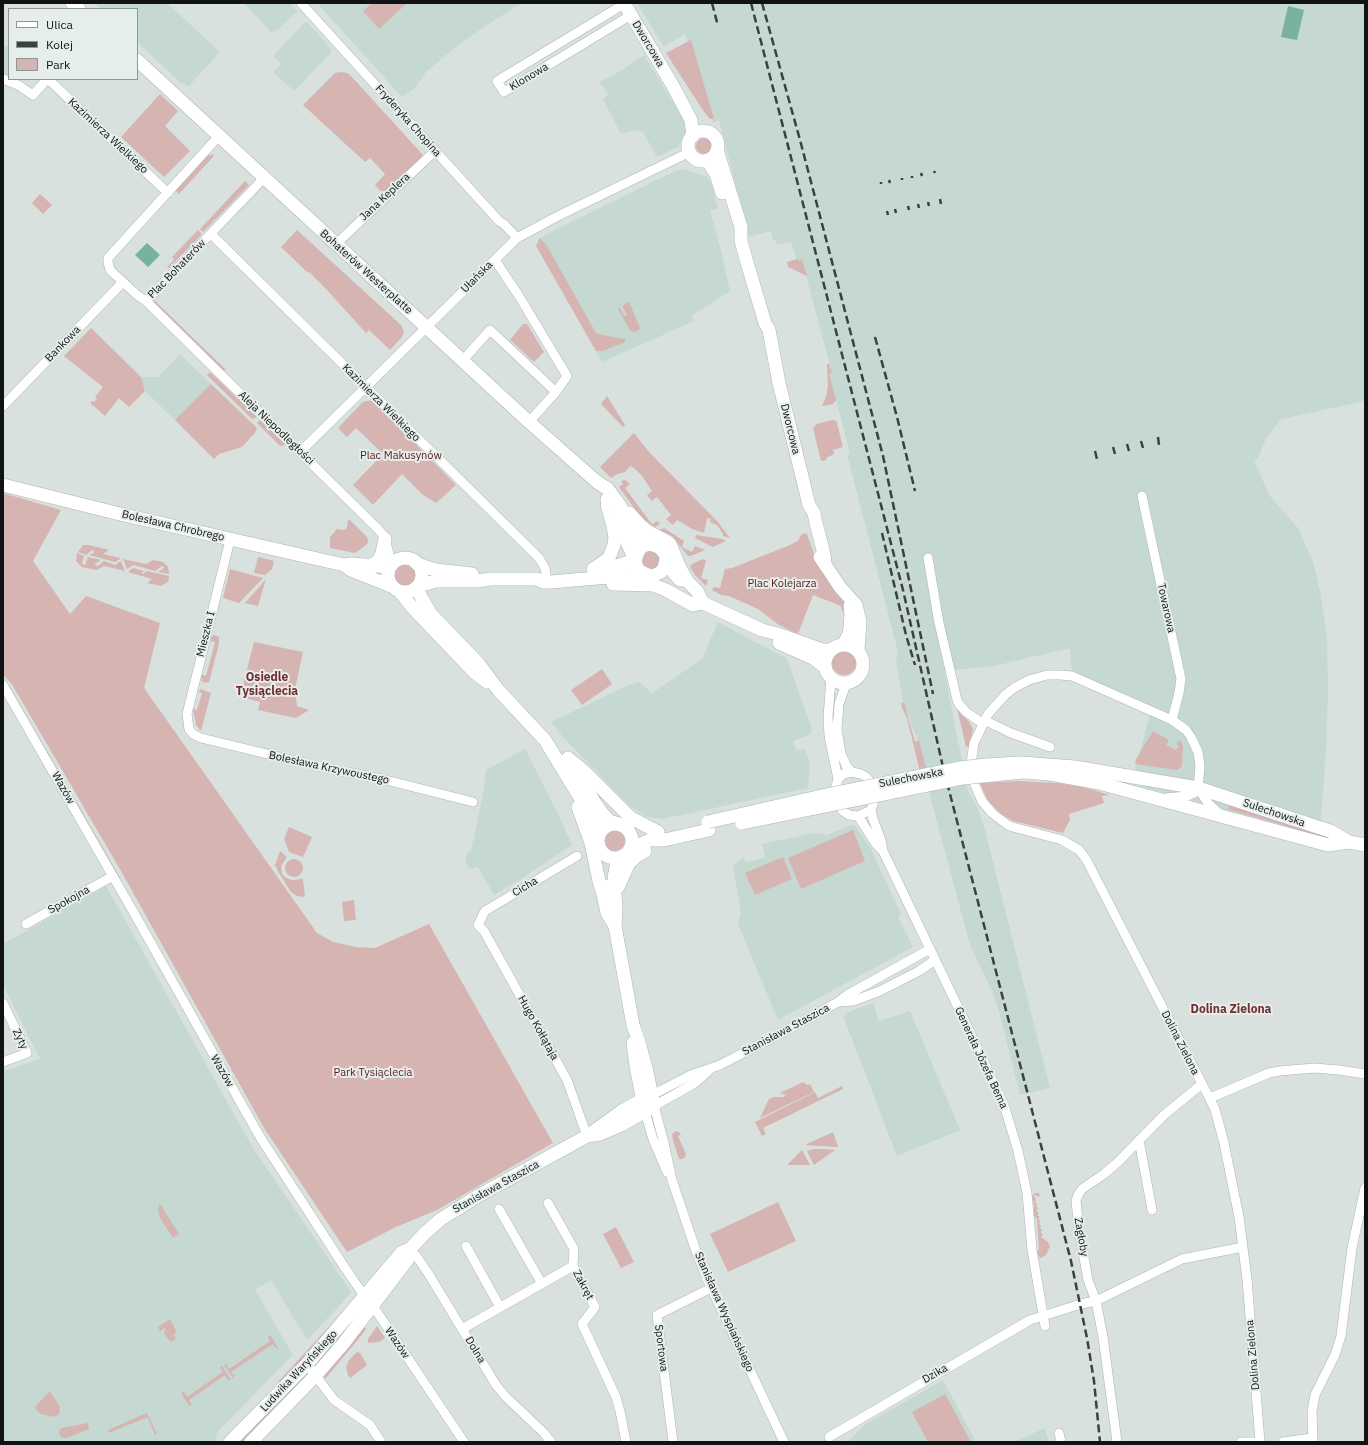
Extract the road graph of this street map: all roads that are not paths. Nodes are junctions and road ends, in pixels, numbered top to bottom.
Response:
1 (301, 3) edge
2 (626, 7) edge
3 (138, 61) edge
4 (3, 79) edge
5 (46, 80) edge
6 (48, 80) edge
7 (674, 86) junction
8 (708, 132) junction
9 (219, 136) junction
10 (692, 136) junction
11 (435, 150) junction
12 (717, 150) junction
13 (690, 152) junction
14 (707, 160) junction
15 (264, 178) junction
16 (168, 193) junction
17 (211, 234) junction
18 (518, 238) junction
19 (741, 240) junction
20 (336, 244) junction
21 (494, 260) junction
22 (123, 282) junction
23 (146, 301) junction
24 (427, 327) junction
25 (463, 360) junction
26 (365, 387) junction
27 (556, 392) junction
28 (3, 406) edge
29 (529, 422) junction
30 (300, 452) junction
31 (3, 485) edge
32 (1142, 496) dead end
33 (613, 501) junction
34 (385, 539) junction
35 (230, 540) junction
36 (645, 545) junction
37 (928, 558) dead end
38 (666, 559) junction
39 (635, 560) junction
40 (416, 563) junction
41 (344, 565) junction
42 (370, 566) junction
43 (391, 566) junction
44 (586, 573) junction
45 (648, 575) junction
46 (541, 577) junction
47 (491, 579) junction
48 (575, 581) junction
49 (417, 587) junction
50 (396, 589) junction
51 (848, 596) junction
52 (701, 601) junction
53 (762, 630) junction
54 (837, 647) junction
55 (858, 650) junction
56 (825, 667) junction
57 (831, 679) junction
58 (846, 684) junction
59 (3, 685) edge
60 (499, 691) junction
61 (1172, 720) junction
62 (983, 722) junction
63 (189, 728) joint
64 (545, 740) junction
65 (1050, 747) dead end
66 (568, 758) junction
67 (1022, 768) junction
68 (852, 772) junction
69 (838, 778) junction
70 (574, 788) junction
71 (1198, 788) junction
72 (1154, 797) junction
73 (472, 802) dead end
74 (871, 810) junction
75 (858, 816) junction
76 (1223, 817) junction
77 (623, 827) junction
78 (599, 836) junction
79 (661, 836) junction
80 (1349, 842) junction
81 (1365, 844) edge
82 (883, 851) junction
83 (603, 852) junction
84 (625, 854) junction
85 (577, 856) dead end
86 (113, 876) junction
87 (609, 892) junction
88 (26, 924) dead end
89 (478, 925) joint
90 (930, 949) junction
91 (935, 960) junction
92 (3, 1002) edge
93 (838, 1002) junction
94 (3, 1062) edge
95 (1365, 1074) edge
96 (1202, 1084) junction
97 (1210, 1098) junction
98 (648, 1103) junction
99 (589, 1136) junction
100 (1139, 1140) junction
101 (1365, 1188) edge
102 (548, 1203) dead end
103 (499, 1209) dead end
104 (1152, 1210) dead end
105 (466, 1246) dead end
106 (1243, 1247) junction
107 (410, 1249) junction
108 (573, 1266) junction
109 (542, 1284) junction
110 (712, 1288) junction
111 (1096, 1301) junction
112 (369, 1302) junction
113 (500, 1307) junction
114 (1043, 1315) junction
115 (1045, 1326) dead end
116 (462, 1329) junction
117 (308, 1364) junction
118 (316, 1375) junction
119 (829, 1437) dead end
120 (1312, 1440) edge
121 (230, 1442) edge
122 (251, 1442) edge
123 (381, 1442) edge
124 (464, 1442) edge
125 (551, 1442) edge
126 (626, 1442) edge
127 (673, 1442) edge
128 (784, 1442) edge
129 (1117, 1442) edge
130 (1241, 1442) edge
131 (1254, 1442) edge
132 (1260, 1442) edge
133 (1283, 1442) edge

1 - 11 street, Fryderyka Chopina
2 - 2 street, Klonowa
2 - 7 street, Dworcowa
3 - 9 street, Bohaterów Westerplatte
4 - 5 street
6 - 16 street, Kazimierza Wielkiego
7 - 8 street, Dworcowa
7 - 10 street, Dworcowa
8 - 10 street
8 - 12 street
9 - 15 street, Bohaterów Westerplatte
9 - 16 street, Plac Bohaterów
10 - 13 street
11 - 18 street, Fryderyka Chopina
11 - 20 street, Jana Keplera
12 - 14 street
12 - 19 street, Dworcowa
13 - 14 street
13 - 18 street, Ułańska
14 - 19 street, Dworcowa
15 - 17 street, Plac Bohaterów
15 - 20 street, Bohaterów Westerplatte
16 - 22 street, Plac Bohaterów
17 - 23 street, Plac Bohaterów
17 - 26 street, Kazimierza Wielkiego
18 - 21 street, Ułańska
19 - 51 street, Dworcowa
20 - 24 street, Bohaterów Westerplatte
21 - 24 street, Ułańska
21 - 27 street
22 - 23 street, Plac Bohaterów
22 - 28 street, Bankowa
23 - 30 street, Aleja Niepodległości
24 - 25 street, Bohaterów Westerplatte
24 - 26 street, Ułańska
25 - 27 street
25 - 29 street, Bohaterów Westerplatte
26 - 30 street, Ułańska
26 - 46 street, Kazimierza Wielkiego
27 - 29 street
29 - 33 street, Bohaterów Westerplatte
30 - 34 street, Aleja Niepodległości
31 - 35 street, Bolesława Chrobrego
32 - 61 street, Towarowa
33 - 36 street, Bohaterów Westerplatte
33 - 39 street, Bohaterów Westerplatte
33 - 44 street
33 - 52 street
34 - 42 street
34 - 43 street, Aleja Niepodległości
35 - 41 street, Bolesława Chrobrego
35 - 63 street, Mieszka I
36 - 38 street
36 - 39 street
37 - 62 street
38 - 45 street
38 - 52 street
39 - 44 street
39 - 45 street
40 - 43 street
40 - 47 street
40 - 49 street
41 - 42 street, Bolesława Chrobrego
41 - 50 street, Bolesława Chrobrego
42 - 43 street, Bolesława Chrobrego
43 - 50 street
44 - 46 street
45 - 48 street
45 - 52 street
46 - 47 street
46 - 48 street
47 - 49 street
48 - 52 street
49 - 50 street
49 - 60 street
50 - 60 street
51 - 54 street, Dworcowa
51 - 55 street, Dworcowa
52 - 53 street
53 - 54 street
53 - 56 street
54 - 55 street
54 - 56 street
55 - 58 street
56 - 57 street
57 - 58 street
57 - 69 street
58 - 68 street
59 - 86 street, Wazów
60 - 64 street
61 - 62 street
61 - 71 street
62 - 65 street
62 - 96 street, Dolina Zielona
63 - 73 street, Bolesława Krzywoustego
64 - 66 street
64 - 70 street
66 - 77 street
66 - 79 street
67 - 71 street, Sulechowska
67 - 72 street, Sulechowska
67 - 79 street, Sulechowska, bridge
68 - 69 street
68 - 74 street
69 - 75 street
70 - 78 street
70 - 87 street
71 - 72 street, Sulechowska
71 - 76 street, Sulechowska
71 - 80 street, Sulechowska
72 - 76 street, Sulechowska
74 - 75 street
74 - 82 street, Generała Józefa Bema
75 - 82 street, Generała Józefa Bema
76 - 80 street, Sulechowska
77 - 78 street
77 - 79 street, Sulechowska
77 - 84 street
78 - 83 street
79 - 84 street, Sulechowska
79 - 87 street
80 - 81 street, Sulechowska
82 - 90 street, Generała Józefa Bema
83 - 84 street
83 - 87 street, Stanisława Wyspiańskiego
84 - 87 street, Stanisława Wyspiańskiego
85 - 89 street, Cicha
86 - 88 street, Spokojna
86 - 112 street, Wazów
87 - 98 street, Stanisława Wyspiańskiego
89 - 99 street, Hugo Kołłątaja
90 - 91 street, Generała Józefa Bema
90 - 93 street, Stanisława Staszica
91 - 93 street, Stanisława Staszica
91 - 114 street, Generała Józefa Bema
92 - 94 street, Zyty
93 - 98 street, Stanisława Staszica
95 - 97 street
96 - 97 street, Dolina Zielona
96 - 100 street, Zagłoby
97 - 106 street, Dolina Zielona
98 - 99 street, Stanisława Staszica
98 - 110 street, Stanisława Wyspiańskiego
99 - 107 street, Stanisława Staszica
100 - 104 street
100 - 111 street, Zagłoby
101 - 120 street
102 - 108 street
103 - 109 street
105 - 113 street
106 - 111 street, Dzika
106 - 132 street, Dolina Zielona
107 - 112 street, Stanisława Staszica
107 - 116 street, Dolna
108 - 109 street, Zakręt
108 - 126 street, Zakręt
109 - 113 street, Zakręt
110 - 127 street, Sportowa
110 - 128 street, Stanisława Wyspiańskiego
111 - 114 street, Dzika
111 - 129 street, Zagłoby
112 - 117 street, Ludwika Waryńskiego
112 - 118 street, Ludwika Waryńskiego
112 - 124 street, Wazów
113 - 116 street, Zakręt
114 - 115 street, Generała Józefa Bema
114 - 119 street, Dzika
116 - 125 street, Dolna
117 - 118 street
117 - 121 street, Ludwika Waryńskiego
118 - 122 street, Ludwika Waryńskiego
118 - 123 street
120 - 133 street
130 - 131 street

